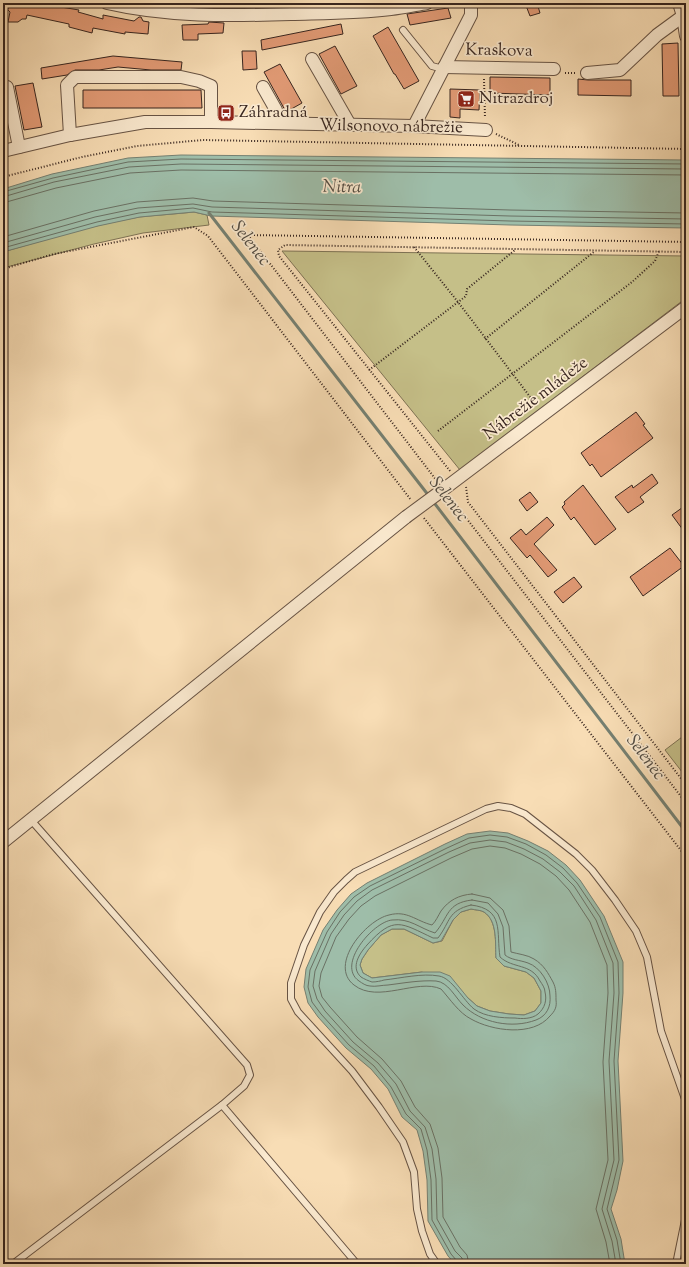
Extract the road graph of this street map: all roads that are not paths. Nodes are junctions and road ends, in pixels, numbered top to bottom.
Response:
1 (107, 3) edge
2 (426, 3) edge
3 (471, 3) edge
4 (679, 3) edge
5 (685, 27) edge
6 (403, 30) dead end
7 (312, 59) dead end
8 (444, 68) junction
9 (554, 69) road end
10 (587, 73) road end
11 (7, 87) dead end
12 (263, 87) dead end
13 (211, 122) junction
14 (277, 123) junction
15 (350, 125) junction
16 (414, 126) junction
17 (486, 130) road end
18 (70, 135) junction
19 (19, 147) junction
20 (3, 151) edge
21 (686, 307) edge
22 (31, 820) junction
23 (3, 842) edge
24 (686, 1102) edge
25 (222, 1105) junction
26 (686, 1215) edge
27 (13, 1264) edge
28 (357, 1264) edge
29 (437, 1264) edge
30 (676, 1264) edge

1 - 2 street
3 - 8 street
4 - 5 street
5 - 10 street
6 - 8 lane
7 - 15 street, Wilsonovo nábrežie
8 - 9 street, Kraskova
8 - 16 street
11 - 19 street
12 - 14 street
13 - 14 street, Wilsonovo nábrežie
13 - 18 street, Wilsonovo nábrežie
13 - 18 street
14 - 15 street, Wilsonovo nábrežie
15 - 16 street, Wilsonovo nábrežie
16 - 17 street, Wilsonovo nábrežie
18 - 19 street, Wilsonovo nábrežie
19 - 20 street, Wilsonovo nábrežie
21 - 22 street, Nábrežie mládeže, bridge
22 - 23 street, Nábrežie mládeže
22 - 25 lane
24 - 29 lane
25 - 27 lane
25 - 28 lane
26 - 30 lane

